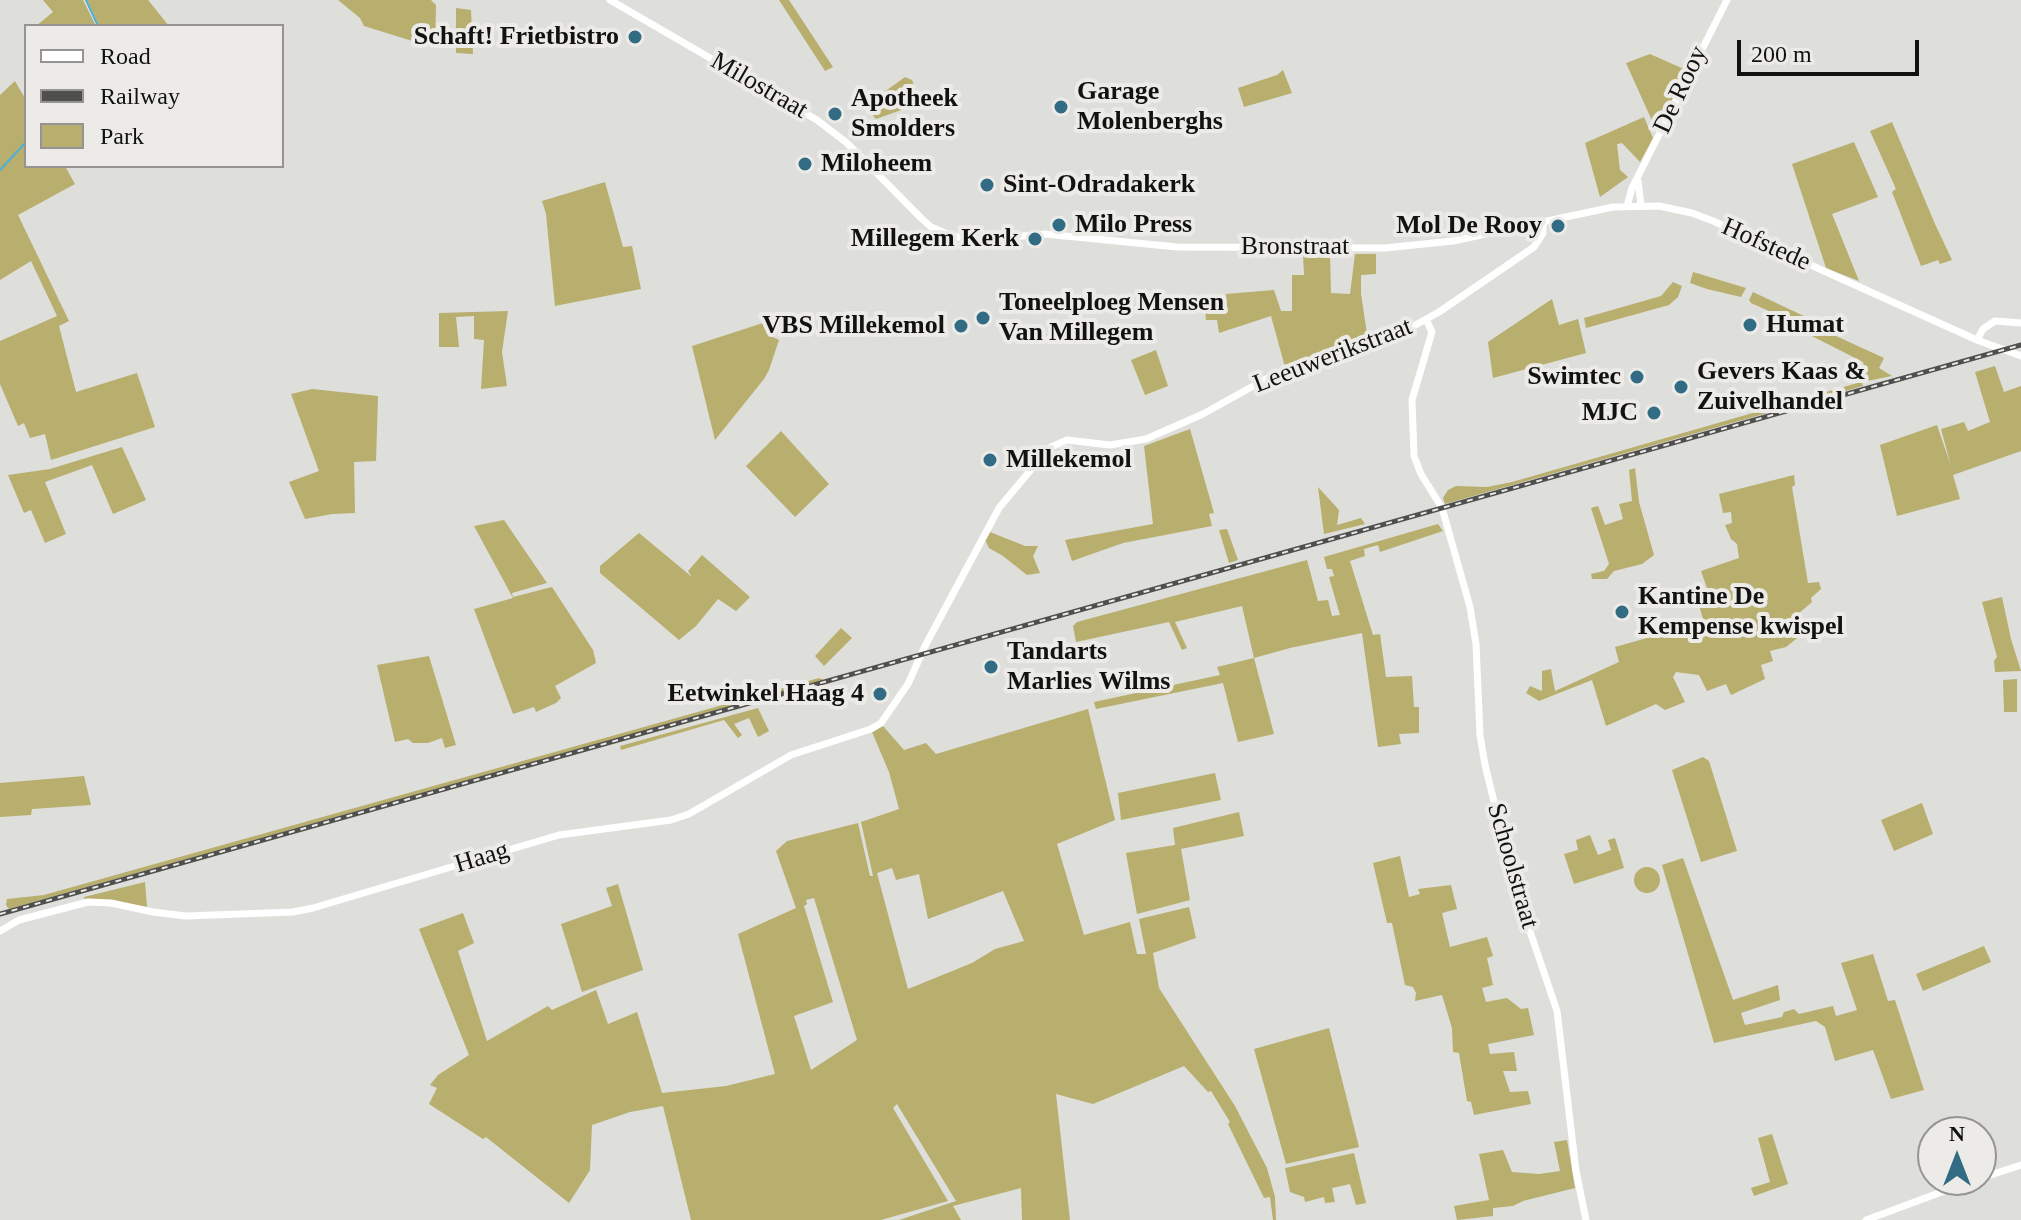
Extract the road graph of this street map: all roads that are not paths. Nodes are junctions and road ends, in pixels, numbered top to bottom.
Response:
1 (610, 0) edge
2 (1727, 0) edge
3 (1638, 181) junction
4 (1641, 205) junction
5 (1627, 206) junction
6 (1543, 222) junction
7 (1533, 224) junction
8 (1045, 234) joint
9 (1538, 242) junction
10 (1426, 319) junction
11 (2021, 323) edge
12 (1977, 340) junction
13 (2021, 356) edge
14 (1067, 440) joint
15 (0, 930) edge
16 (2021, 1165) edge
17 (1997, 1173) edge
18 (1931, 1196) edge
19 (1586, 1220) edge
20 (1866, 1220) edge

1 - 8 street, Milostraat
2 - 3 street, De Rooy
3 - 4 street
3 - 5 street, De Rooy
4 - 5 street, Hofstede
4 - 12 street, Hofstede
5 - 6 street, Hofstede
6 - 7 street, Bronstraat
6 - 9 street
7 - 8 street, Bronstraat
7 - 9 street
9 - 10 street, Leeuwerikstraat
10 - 14 street, Leeuwerikstraat
10 - 19 street, Schoolstraat
11 - 12 street
12 - 13 street, Hofstede
14 - 15 street, Haag
16 - 17 street
18 - 20 street

